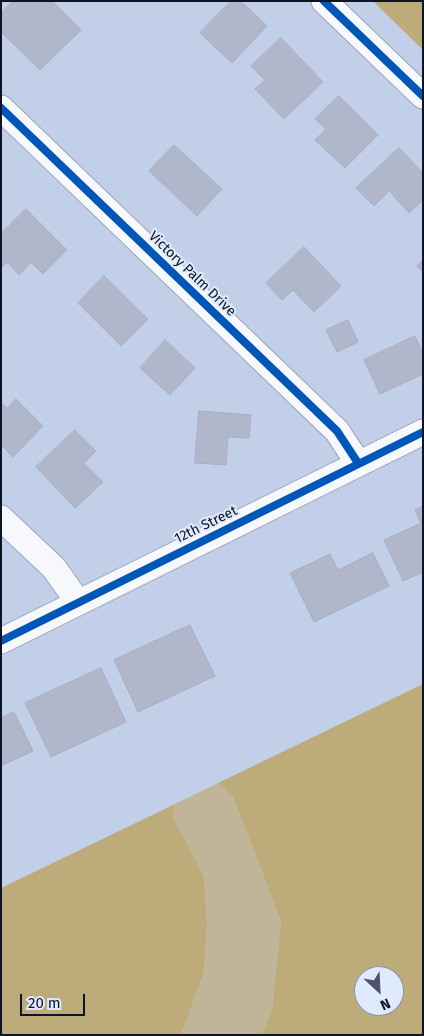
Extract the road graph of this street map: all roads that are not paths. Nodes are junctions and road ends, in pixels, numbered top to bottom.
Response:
1 (324, 1) edge
2 (423, 96) edge
3 (1, 108) edge
4 (423, 432) edge
5 (358, 464) junction
6 (1, 518) edge
7 (78, 602) junction
8 (1, 641) edge

1 - 2 street
3 - 5 street, Victory Palm Drive
4 - 5 street, 12th Street
5 - 7 street, 12th Street
6 - 7 street
7 - 8 street, 12th Street

